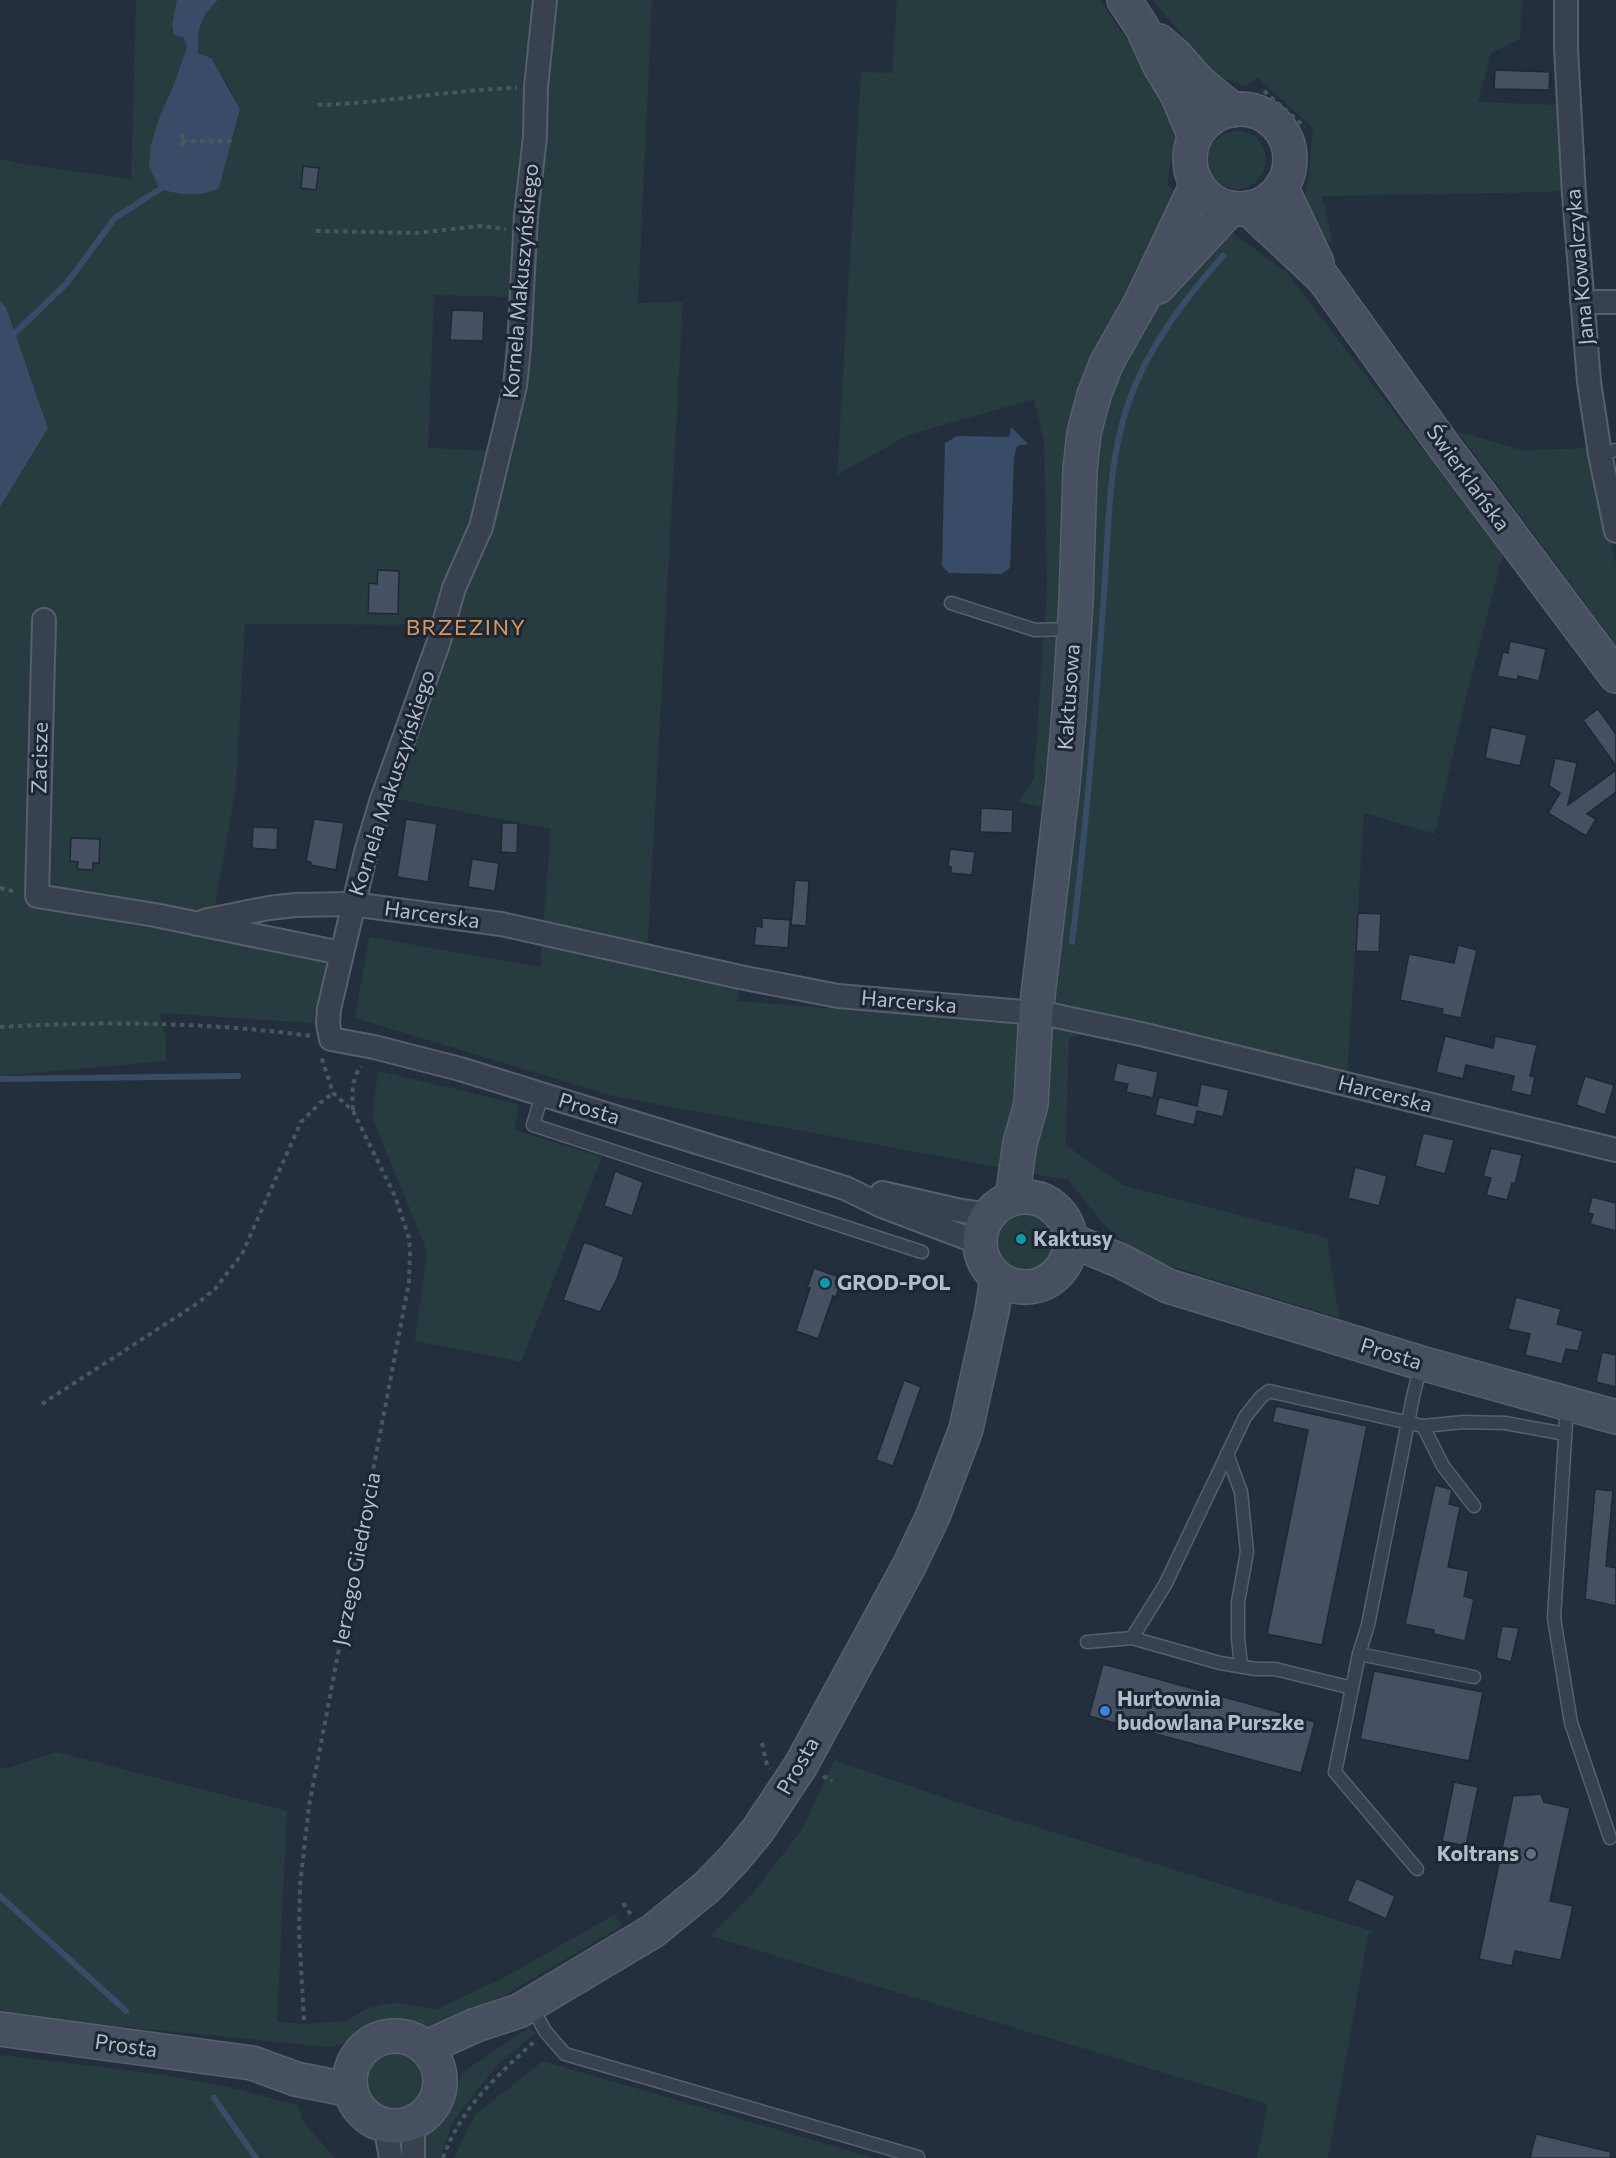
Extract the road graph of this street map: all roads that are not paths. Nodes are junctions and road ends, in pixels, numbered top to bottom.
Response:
1 (545, 0) edge
2 (1124, 0) edge
3 (1566, 0) edge
4 (1142, 27) junction
5 (1233, 110) junction
6 (1195, 137) junction
7 (1197, 184) junction
8 (1281, 188) junction
9 (1240, 208) junction
10 (1323, 278) junction
11 (1141, 302) junction
12 (1582, 302) junction
13 (1616, 302) edge
14 (1608, 452) edge
15 (1616, 531) edge
16 (951, 603) dead end
17 (44, 620) dead end
18 (1074, 628) junction
19 (1616, 676) edge
20 (37, 896) joint
21 (352, 904) junction
22 (197, 924) junction
23 (341, 953) junction
24 (1036, 1012) junction
25 (324, 1038) joint
26 (542, 1095) junction
27 (1616, 1150) edge
28 (1006, 1214) junction
29 (922, 1252) dead end
30 (1065, 1255) junction
31 (1011, 1282) junction
32 (1421, 1363) junction
33 (1616, 1416) edge
34 (1566, 1419) junction
35 (1408, 1422) junction
36 (1423, 1426) junction
37 (1227, 1454) junction
38 (1474, 1506) dead end
39 (1132, 1638) junction
40 (1087, 1642) dead end
41 (1359, 1654) junction
42 (1241, 1666) junction
43 (1474, 1677) dead end
44 (1352, 1688) junction
45 (1610, 1838) dead end
46 (1417, 1869) dead end
47 (531, 2015) junction
48 (0, 2030) edge
49 (432, 2060) junction
50 (352, 2076) junction
51 (399, 2124) junction
52 (918, 2157) edge
53 (391, 2158) edge
54 (413, 2158) edge

1 - 21 street, Kornela Makuszyńskiego
2 - 4 street
3 - 12 street, Jana Kowalczyka
4 - 5 street
4 - 6 street
5 - 6 street
5 - 8 street
6 - 7 street
7 - 9 street
7 - 11 street, Kaktusowa
8 - 9 street
8 - 10 street, Świerklańska
9 - 10 street, Świerklańska
9 - 11 street, Kaktusowa
10 - 19 street, Świerklańska
11 - 18 street, Kaktusowa
12 - 13 street
12 - 14 street, Jana Kowalczyka
14 - 15 street, Jana Kowalczyka
16 - 18 lane
17 - 20 street, Zacisze
18 - 24 street, Kaktusowa
20 - 22 street, Harcerska
21 - 22 street, Harcerska
21 - 23 street, Kornela Makuszyńskiego
21 - 24 street, Harcerska
22 - 23 street, Harcerska
23 - 25 street, Kornela Makuszyńskiego
24 - 27 street, Harcerska
24 - 28 street, Kaktusowa
25 - 26 street, Prosta
26 - 28 street, Prosta
26 - 29 lane
28 - 30 street
28 - 31 street
30 - 31 street
30 - 32 street, Prosta
31 - 47 street, Prosta
32 - 34 street, Prosta
32 - 35 lane
33 - 34 street, Prosta
34 - 36 lane
34 - 45 lane
35 - 36 lane
35 - 37 lane
35 - 41 lane
36 - 38 lane
37 - 39 lane
37 - 42 lane
39 - 40 lane
39 - 42 lane
41 - 43 lane
41 - 44 lane
42 - 44 lane
44 - 46 lane
47 - 49 street, Prosta
47 - 52 lane
48 - 50 street, Prosta
49 - 50 street
49 - 51 street
50 - 51 street
51 - 53 street
51 - 54 street

